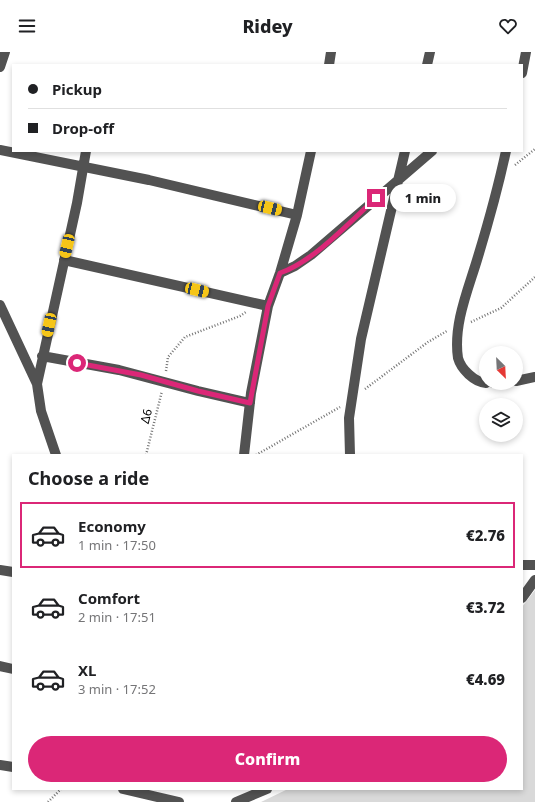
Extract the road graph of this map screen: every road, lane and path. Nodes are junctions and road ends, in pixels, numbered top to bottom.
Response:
1 (5, 52) edge
2 (331, 52) edge
3 (430, 52) edge
4 (526, 52) edge
5 (329, 64) edge
6 (426, 64) edge
7 (523, 67) edge
8 (0, 68) edge
9 (535, 149) edge
10 (0, 150) edge
11 (86, 152) edge
12 (311, 152) edge
13 (405, 152) edge
14 (431, 152) edge
15 (506, 152) edge
16 (84, 167) junction
17 (500, 177) junction
18 (398, 180) junction
19 (296, 214) junction
20 (64, 260) junction
21 (280, 273) junction
22 (535, 277) edge
23 (257, 304) junction
24 (0, 305) edge
25 (268, 306) junction
26 (459, 327) junction
27 (42, 356) junction
28 (535, 377) edge
29 (479, 380) edge
30 (523, 380) edge
31 (164, 382) junction
32 (37, 384) junction
33 (351, 401) junction
34 (250, 403) junction
35 (56, 454) edge
36 (146, 454) edge
37 (244, 454) edge
38 (257, 454) edge
39 (350, 454) edge
40 (523, 566) edge
41 (535, 566) edge
42 (0, 570) edge
43 (12, 572) edge
44 (535, 580) edge
45 (523, 597) edge
46 (0, 666) edge
47 (12, 669) edge
48 (0, 764) edge
49 (12, 767) edge
50 (60, 790) edge
51 (127, 790) edge
52 (265, 790) edge
53 (48, 802) edge
54 (179, 802) edge
55 (236, 802) edge

1 - 8 street
2 - 5 street
3 - 6 street
4 - 7 street
9 - 17 path
10 - 16 street
11 - 16 street
12 - 19 street
13 - 18 street
14 - 18 street
15 - 17 street
16 - 19 street
16 - 20 street
17 - 26 street
18 - 21 street
18 - 33 street
19 - 21 street
20 - 23 street
20 - 27 street
21 - 25 street
22 - 26 path
23 - 25 street
23 - 31 path, Δ6
24 - 32 street
25 - 34 street
26 - 29 street
26 - 33 path
27 - 31 street
27 - 32 street
28 - 30 street
31 - 34 street
31 - 36 path, Δ6
32 - 35 street
33 - 38 path
33 - 39 street
34 - 37 street
40 - 41 street
42 - 43 street
44 - 45 street
46 - 47 street
48 - 49 street
50 - 53 path
51 - 54 street
52 - 55 street

